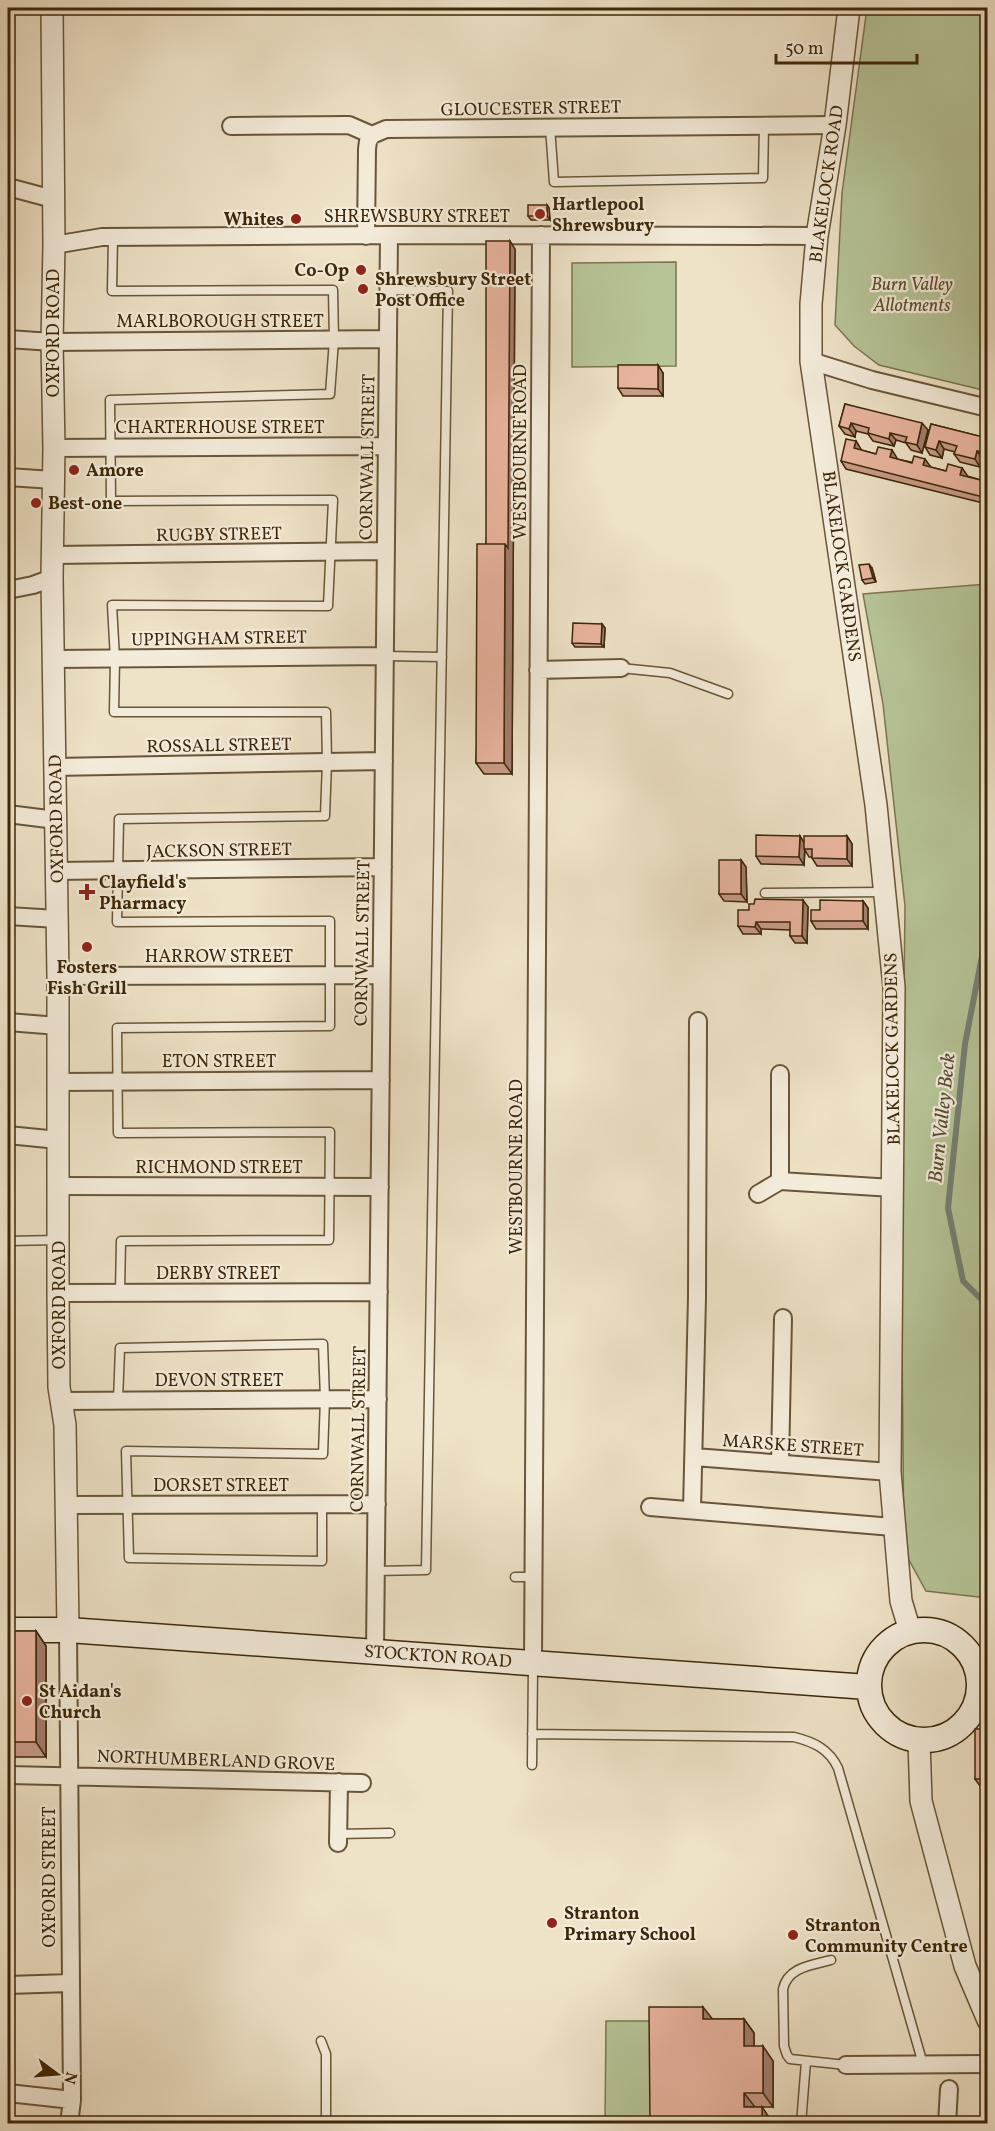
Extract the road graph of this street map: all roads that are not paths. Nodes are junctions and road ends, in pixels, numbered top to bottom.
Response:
1 (52, 8) edge
2 (849, 8) edge
3 (836, 125) junction
4 (231, 126) dead end
5 (765, 126) junction
6 (550, 127) junction
7 (372, 135) junction
8 (8, 187) edge
9 (53, 199) junction
10 (389, 235) junction
11 (541, 235) junction
12 (366, 236) junction
13 (817, 236) junction
14 (112, 237) junction
15 (54, 245) junction
16 (388, 290) junction
17 (8, 339) edge
18 (388, 339) junction
19 (334, 340) junction
20 (52, 342) junction
21 (811, 361) junction
22 (987, 408) edge
23 (387, 446) junction
24 (110, 447) junction
25 (54, 448) junction
26 (8, 477) edge
27 (53, 480) junction
28 (386, 551) junction
29 (331, 552) junction
30 (53, 555) junction
31 (52, 578) junction
32 (8, 590) edge
33 (385, 656) junction
34 (442, 657) junction
35 (54, 659) junction
36 (115, 659) junction
37 (621, 668) joint
38 (538, 670) junction
39 (728, 694) dead end
40 (384, 761) junction
41 (327, 762) junction
42 (55, 767) junction
43 (8, 814) edge
44 (56, 820) junction
45 (383, 867) junction
46 (119, 870) junction
47 (56, 871) junction
48 (885, 892) junction
49 (765, 893) dead end
50 (8, 916) edge
51 (57, 919) junction
52 (330, 975) junction
53 (381, 975) junction
54 (58, 976) junction
55 (698, 1021) dead end
56 (8, 1022) edge
57 (58, 1026) junction
58 (780, 1074) dead end
59 (381, 1080) junction
60 (58, 1082) junction
61 (117, 1082) junction
62 (8, 1135) edge
63 (58, 1140) junction
64 (780, 1181) junction
65 (58, 1186) junction
66 (330, 1187) junction
67 (380, 1187) junction
68 (893, 1188) junction
69 (758, 1194) dead end
70 (58, 1240) junction
71 (8, 1241) edge
72 (120, 1292) junction
73 (379, 1292) junction
74 (58, 1293) junction
75 (783, 1318) dead end
76 (325, 1399) junction
77 (378, 1399) junction
78 (62, 1401) junction
79 (118, 1401) junction
80 (694, 1457) junction
81 (780, 1463) junction
82 (890, 1472) junction
83 (322, 1504) junction
84 (377, 1504) junction
85 (65, 1505) junction
86 (128, 1505) junction
87 (650, 1507) dead end
88 (692, 1510) junction
89 (893, 1527) junction
90 (376, 1571) junction
91 (515, 1577) dead end
92 (534, 1577) junction
93 (8, 1630) edge
94 (68, 1630) junction
95 (910, 1631) junction
96 (375, 1652) junction
97 (533, 1664) junction
98 (868, 1687) junction
99 (983, 1696) edge
100 (532, 1734) junction
101 (919, 1741) junction
102 (532, 1765) dead end
103 (8, 1775) edge
104 (68, 1775) junction
105 (339, 1782) junction
106 (362, 1783) dead end
107 (390, 1833) dead end
108 (338, 1839) joint
109 (831, 1960) dead end
110 (70, 1983) junction
111 (8, 1984) edge
112 (987, 2020) edge
113 (321, 2041) dead end
114 (806, 2061) junction
115 (923, 2064) junction
116 (987, 2064) edge
117 (846, 2065) joint
118 (949, 2089) dead end
119 (8, 2093) edge
120 (72, 2100) junction
121 (69, 2124) edge
122 (326, 2124) edge
123 (801, 2124) edge
124 (947, 2124) edge

1 - 9 street, OXFORD ROAD
2 - 3 street, BLAKELOCK ROAD
3 - 5 street, GLOUCESTER STREET
3 - 13 street, BLAKELOCK ROAD
4 - 7 street
5 - 6 street, GLOUCESTER STREET
5 - 6 lane
6 - 7 street, GLOUCESTER STREET
7 - 12 street
8 - 9 street
9 - 15 street, OXFORD ROAD
10 - 11 street, SHREWSBURY STREET
10 - 12 street, SHREWSBURY STREET
10 - 16 street, CORNWALL STREET
11 - 13 street, SHREWSBURY STREET
11 - 38 street, WESTBOURNE ROAD
12 - 14 street, SHREWSBURY STREET
13 - 21 street, BLAKELOCK ROAD
14 - 15 street, SHREWSBURY STREET
14 - 19 lane
15 - 20 street, OXFORD ROAD
16 - 18 street, CORNWALL STREET
16 - 34 lane
17 - 20 street, MARLBOROUGH STREET
18 - 19 street, MARLBOROUGH STREET
18 - 23 street, CORNWALL STREET
19 - 20 street, MARLBOROUGH STREET
19 - 24 lane
20 - 25 street, OXFORD ROAD
21 - 22 street
21 - 48 street, BLAKELOCK GARDENS
23 - 24 street, CHARTERHOUSE STREET
23 - 28 street, CORNWALL STREET
24 - 25 street, CHARTERHOUSE STREET
24 - 29 lane
25 - 27 street, OXFORD ROAD
26 - 27 street
27 - 30 street, OXFORD ROAD
28 - 29 street, RUGBY STREET
28 - 33 street, CORNWALL STREET
29 - 30 street, RUGBY STREET
29 - 36 lane
30 - 31 street, OXFORD ROAD
31 - 32 street
31 - 35 street, OXFORD ROAD
33 - 34 lane
33 - 36 street, UPPINGHAM STREET
33 - 40 street, CORNWALL STREET
34 - 90 lane
35 - 36 street, UPPINGHAM STREET
35 - 42 street, OXFORD ROAD
36 - 41 lane
37 - 38 street
37 - 39 lane
38 - 92 street, WESTBOURNE ROAD
40 - 41 street, ROSSALL STREET
40 - 45 street, CORNWALL STREET
41 - 42 street, ROSSALL STREET
41 - 46 lane
42 - 44 street, OXFORD ROAD
43 - 44 street
44 - 47 street, OXFORD ROAD
45 - 46 street, JACKSON STREET
45 - 53 street, CORNWALL STREET
46 - 47 street, JACKSON STREET
46 - 52 lane
47 - 51 street, OXFORD ROAD
48 - 49 lane
48 - 68 street, BLAKELOCK GARDENS
50 - 51 street
51 - 54 street, OXFORD ROAD
52 - 53 street, HARROW STREET
52 - 54 street, HARROW STREET
52 - 61 lane
53 - 59 street, CORNWALL STREET
54 - 57 street, OXFORD ROAD
55 - 80 street
56 - 57 street
57 - 60 street, OXFORD ROAD
58 - 64 street
59 - 61 street, ETON STREET
59 - 67 street, CORNWALL STREET
60 - 61 street, ETON STREET
60 - 63 street, OXFORD ROAD
61 - 66 lane
62 - 63 street
63 - 65 street, OXFORD ROAD
64 - 68 street
64 - 69 street
65 - 66 street, RICHMOND STREET
65 - 70 street, OXFORD ROAD
66 - 67 street, RICHMOND STREET
66 - 72 lane
67 - 73 street, CORNWALL STREET
68 - 82 street, BLAKELOCK GARDENS
70 - 71 lane
70 - 74 street, OXFORD ROAD
72 - 73 street, DERBY STREET
72 - 74 street, DERBY STREET
73 - 77 street, CORNWALL STREET
74 - 78 street, OXFORD ROAD
75 - 81 street
76 - 77 street, DEVON STREET
76 - 79 street, DEVON STREET
76 - 79 lane
76 - 86 lane
77 - 84 street, CORNWALL STREET
78 - 79 street, DEVON STREET
78 - 85 street, OXFORD ROAD
80 - 81 street, MARSKE STREET
80 - 88 street
81 - 82 street, MARSKE STREET
82 - 89 street, BLAKELOCK GARDENS
83 - 84 street, DORSET STREET
83 - 86 street, DORSET STREET
83 - 86 lane
84 - 90 street, CORNWALL STREET
85 - 86 street, DORSET STREET
85 - 94 street, OXFORD ROAD
87 - 88 street
88 - 89 street
89 - 95 street, BLAKELOCK GARDENS
90 - 96 street, CORNWALL STREET
91 - 92 lane
92 - 97 street, WESTBOURNE ROAD
93 - 94 main road, STOCKTON ROAD
94 - 96 main road, STOCKTON ROAD
94 - 104 street, OXFORD STREET
95 - 98 main road
95 - 99 main road
96 - 97 main road, STOCKTON ROAD
97 - 98 main road, STOCKTON ROAD
97 - 100 lane
98 - 101 main road
99 - 101 main road
100 - 102 lane
100 - 115 lane
101 - 112 street
103 - 104 street, NORTHUMBERLAND GROVE
104 - 105 street, NORTHUMBERLAND GROVE
104 - 110 street, OXFORD STREET
105 - 106 street, NORTHUMBERLAND GROVE
105 - 108 street
107 - 108 lane
109 - 114 lane
110 - 111 street
110 - 120 street, OXFORD STREET
113 - 122 lane
114 - 117 lane
114 - 123 lane
115 - 116 street
115 - 117 street
118 - 124 street
119 - 120 street
120 - 121 street, OXFORD STREET

